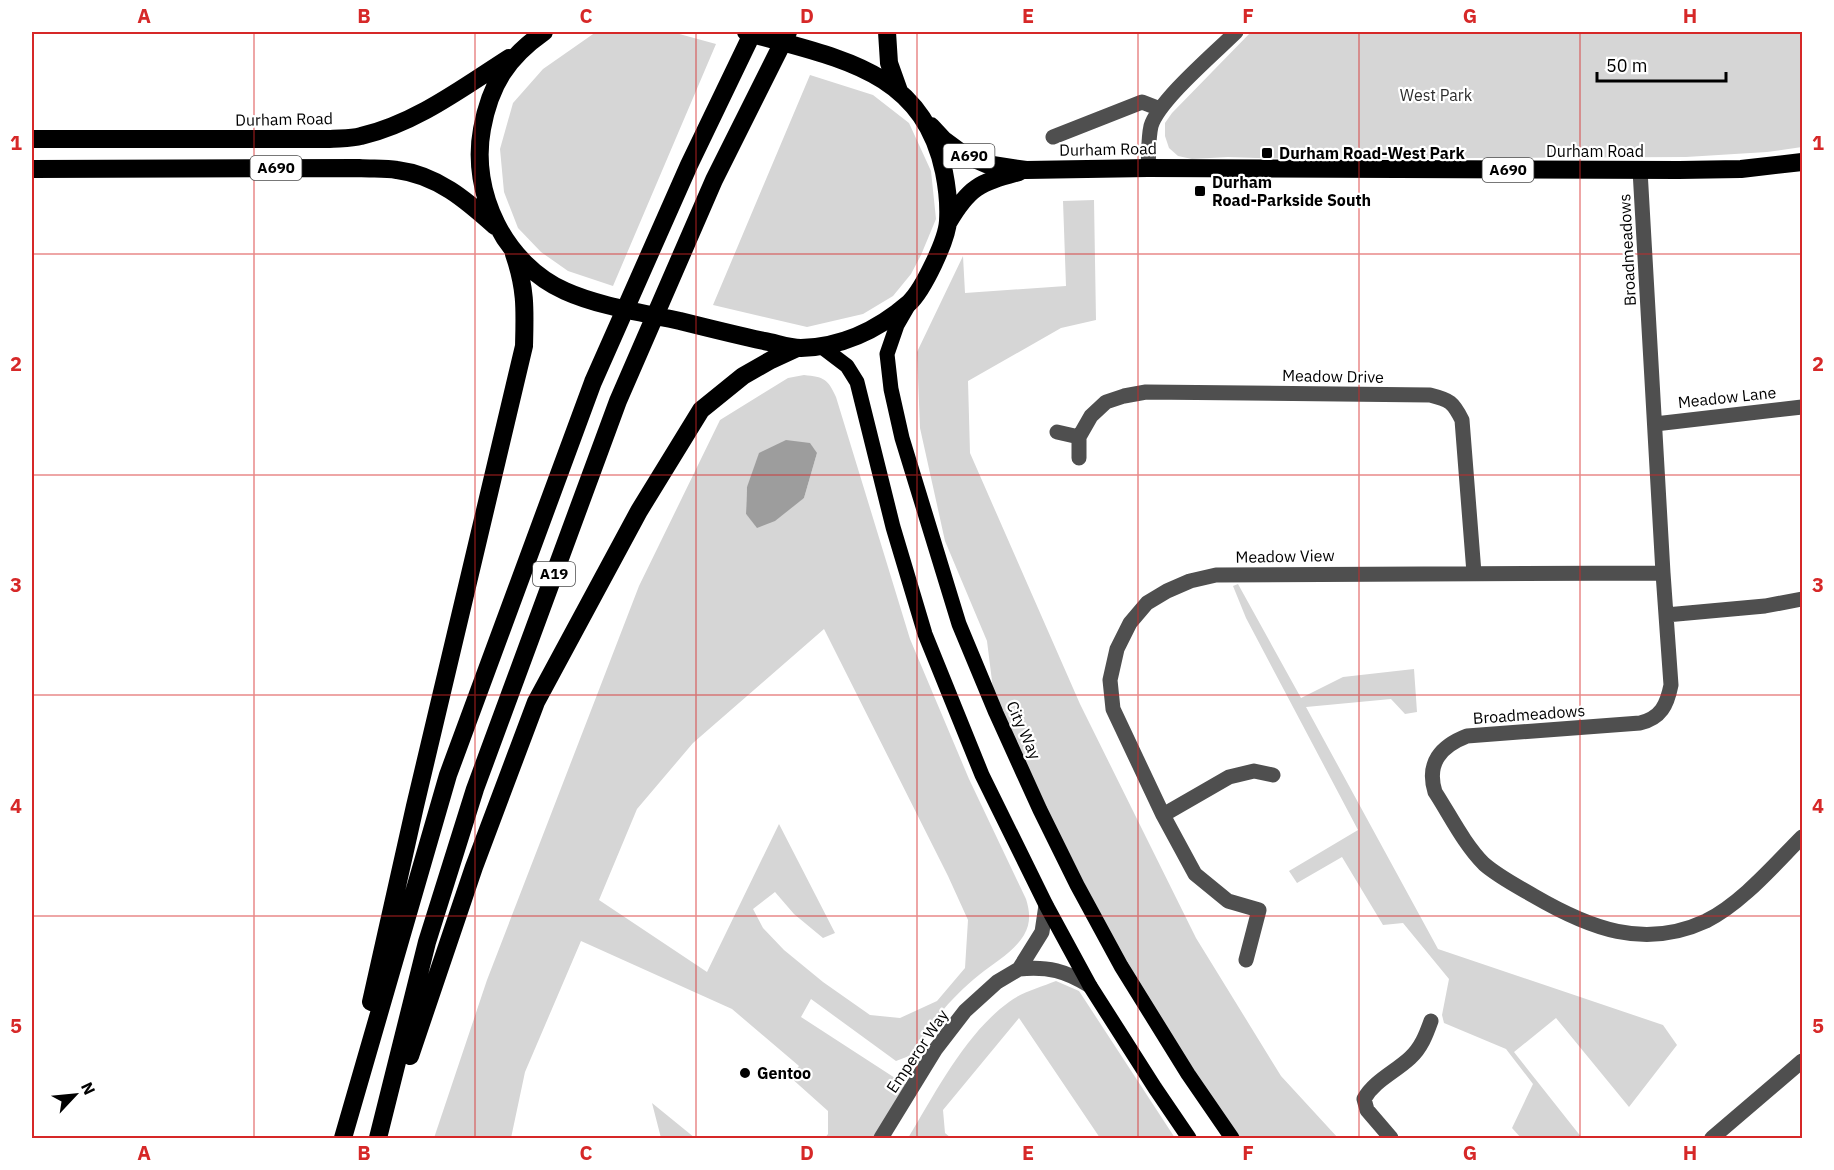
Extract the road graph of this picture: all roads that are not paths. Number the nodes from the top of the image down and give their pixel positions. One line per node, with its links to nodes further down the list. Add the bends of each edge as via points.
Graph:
1 (543, 32): 7 (highway, A690)
2 (746, 32): 8 (highway, A690, via 845,62 876,74)
3 (753, 32): 42 (highway, A19, via 588,393 448,775)
4 (788, 32): 43 (highway, A19, via 714,180 618,401 475,789 427,942)
5 (887, 32): 8 (highway, via 889,63)
6 (1236, 32): 9 (street)
7 (515, 54): 12 (highway, Durham Road / A690, via 417,115 359,137); 19 (highway, A690, via 491,95 480,140 483,187)
8 (900, 91): 10 (highway, A690)
9 (1160, 109): 11 (street, via 1142,102); 14 (street, via 1151,128)
10 (923, 119): 16 (highway, A690, via 963,154 986,164); 18 (highway, via 943,165)
11 (1053, 137)
12 (32, 139)
13 (1803, 162): 17 (highway, Durham Road / A690, via 1741,169)
14 (1148, 168): 16 (highway, Durham Road / A690); 17 (highway, Durham Road / A690)
15 (32, 169): 19 (highway, A690, via 399,170 443,184)
16 (1026, 170): 18 (highway, A690, via 976,188 960,203)
17 (1640, 170): 25 (street, Broadmeadows)
18 (948, 223): 21 (highway, A690, via 935,260)
19 (501, 231): 20 (highway, A690)
20 (512, 249): 23 (highway, A690, via 536,274 564,291); 42 (highway, via 525,298 524,345)
21 (911, 301): 22 (highway, A690, via 878,326); 46 (main road, City Way, via 887,354 891,389 959,624 1077,885 1121,966)
22 (822, 346): 23 (highway, A690); 36 (main road, via 847,366 858,382 893,527 925,634 982,775)
23 (797, 348): 43 (highway, via 743,376 701,410 639,511 536,702)
24 (1803, 407): 25 (street, Meadow Lane)
25 (1655, 424): 30 (street, Broadmeadows)
26 (1057, 432): 27 (street)
27 (1079, 437): 28 (street); 29 (street, Meadow Drive, via 1091,416 1106,402 1146,392 1430,395 1447,399 1462,420)
28 (1078, 458)
29 (1474, 573): 30 (street, Meadow View); 34 (street, Meadow View, via 1216,575 1190,581 1147,603 1130,623 1110,680 1113,709)
30 (1663, 573): 32 (street, Broadmeadows)
31 (1803, 599): 32 (street)
32 (1666, 615): 35 (street, Broadmeadows, via 1671,685 1668,701 1650,721 1467,736 1435,759 1432,783 1436,792 1470,847 1498,876 1591,925 1625,934 1680,931 1707,920 1730,906)
33 (1273, 775): 34 (street, via 1254,771 1229,777)
34 (1163, 815): 37 (street, Meadow View, via 1196,874 1228,901 1259,910)
35 (1803, 837)
36 (1046, 905): 38 (street, Emperor Way, via 1042,932); 39 (main road)
37 (1246, 960)
38 (1019, 969): 39 (street, via 1056,969); 44 (street, Emperor Way, via 997,982 965,1011 935,1050)
39 (1090, 986): 45 (main road)
40 (1431, 1021): 47 (street, via 1412,1057 1368,1091 1364,1099 1367,1110)
41 (1801, 1065): 48 (street)
42 (341, 1138)
43 (380, 1138)
44 (881, 1138)
45 (1189, 1138)
46 (1232, 1138)
47 (1391, 1138)
48 (1712, 1138)

